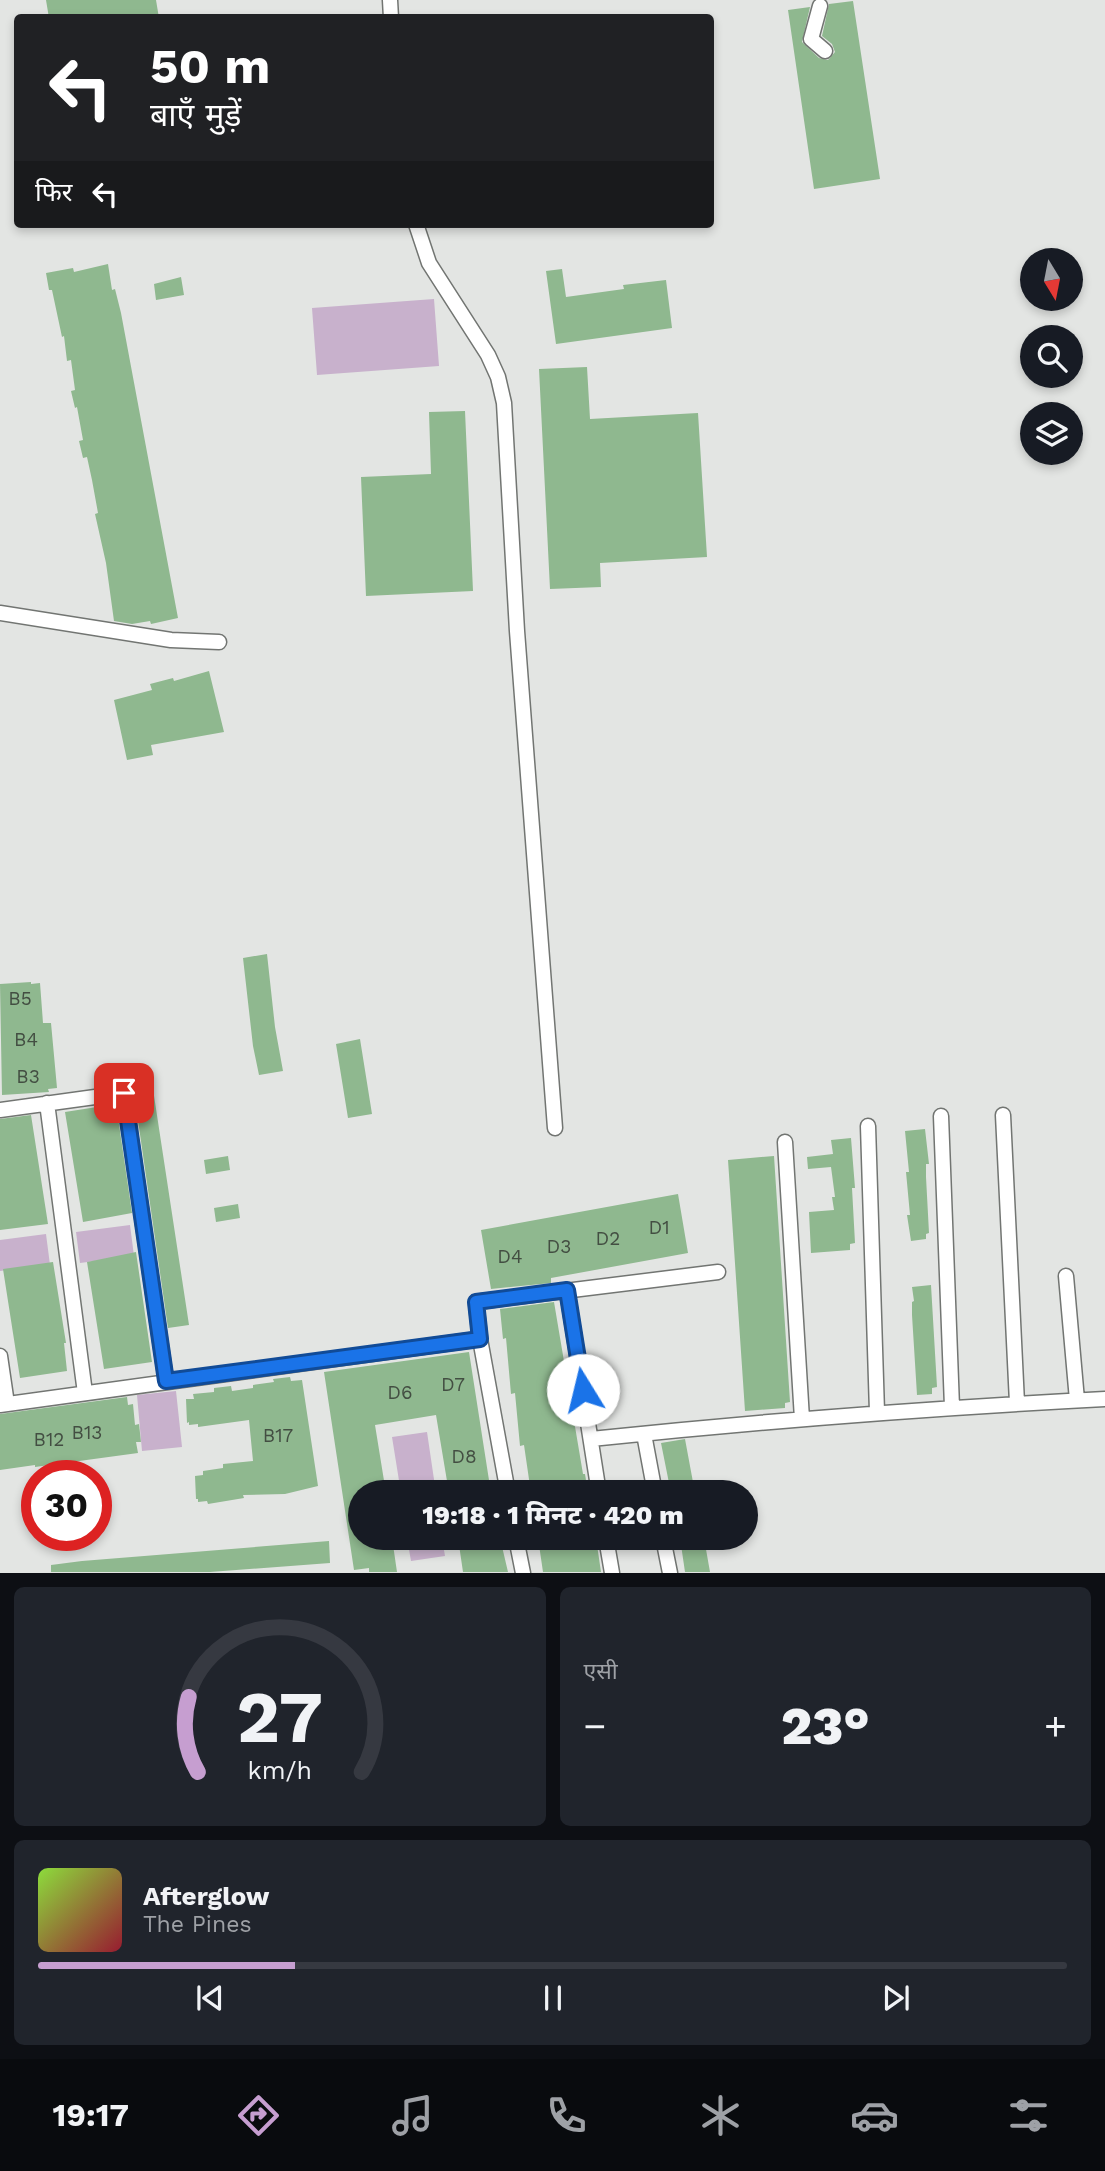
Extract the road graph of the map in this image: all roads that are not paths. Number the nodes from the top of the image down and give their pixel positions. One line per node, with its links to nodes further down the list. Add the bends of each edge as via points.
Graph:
1 (820, 6): 2 (street, via 808,42)
2 (825, 51)
3 (417, 228): 11 (street, via 429,263 488,355 504,403)
4 (0, 613): 5 (street)
5 (219, 642)
6 (47, 1103): 7 (street); 18 (street, via 124,1093); 19 (street)
7 (0, 1110)
8 (1003, 1115): 22 (street)
9 (941, 1116): 24 (street)
10 (868, 1126): 25 (street)
11 (555, 1128)
12 (785, 1142): 26 (street)
13 (718, 1272): 15 (street)
14 (1066, 1276): 21 (street)
15 (567, 1290): 16 (street, via 476,1302); 28 (street)
16 (480, 1339): 18 (street); 29 (street)
17 (0, 1356): 23 (street)
18 (166, 1381): 19 (street)
19 (85, 1393): 23 (street)
20 (1105, 1399): 21 (street)
21 (1077, 1401): 22 (street)
22 (1017, 1403): 24 (street)
23 (4, 1405)
24 (952, 1407): 25 (street)
25 (877, 1412): 26 (street)
26 (802, 1419): 27 (street)
27 (644, 1434): 28 (street); 31 (street)
28 (591, 1439): 30 (street)
29 (506, 1480)
30 (597, 1480)
31 (653, 1480)
32 (518, 1550): 35 (street)
33 (608, 1550): 36 (street)
34 (665, 1550): 37 (street)
35 (523, 1573)
36 (612, 1573)
37 (670, 1573)

